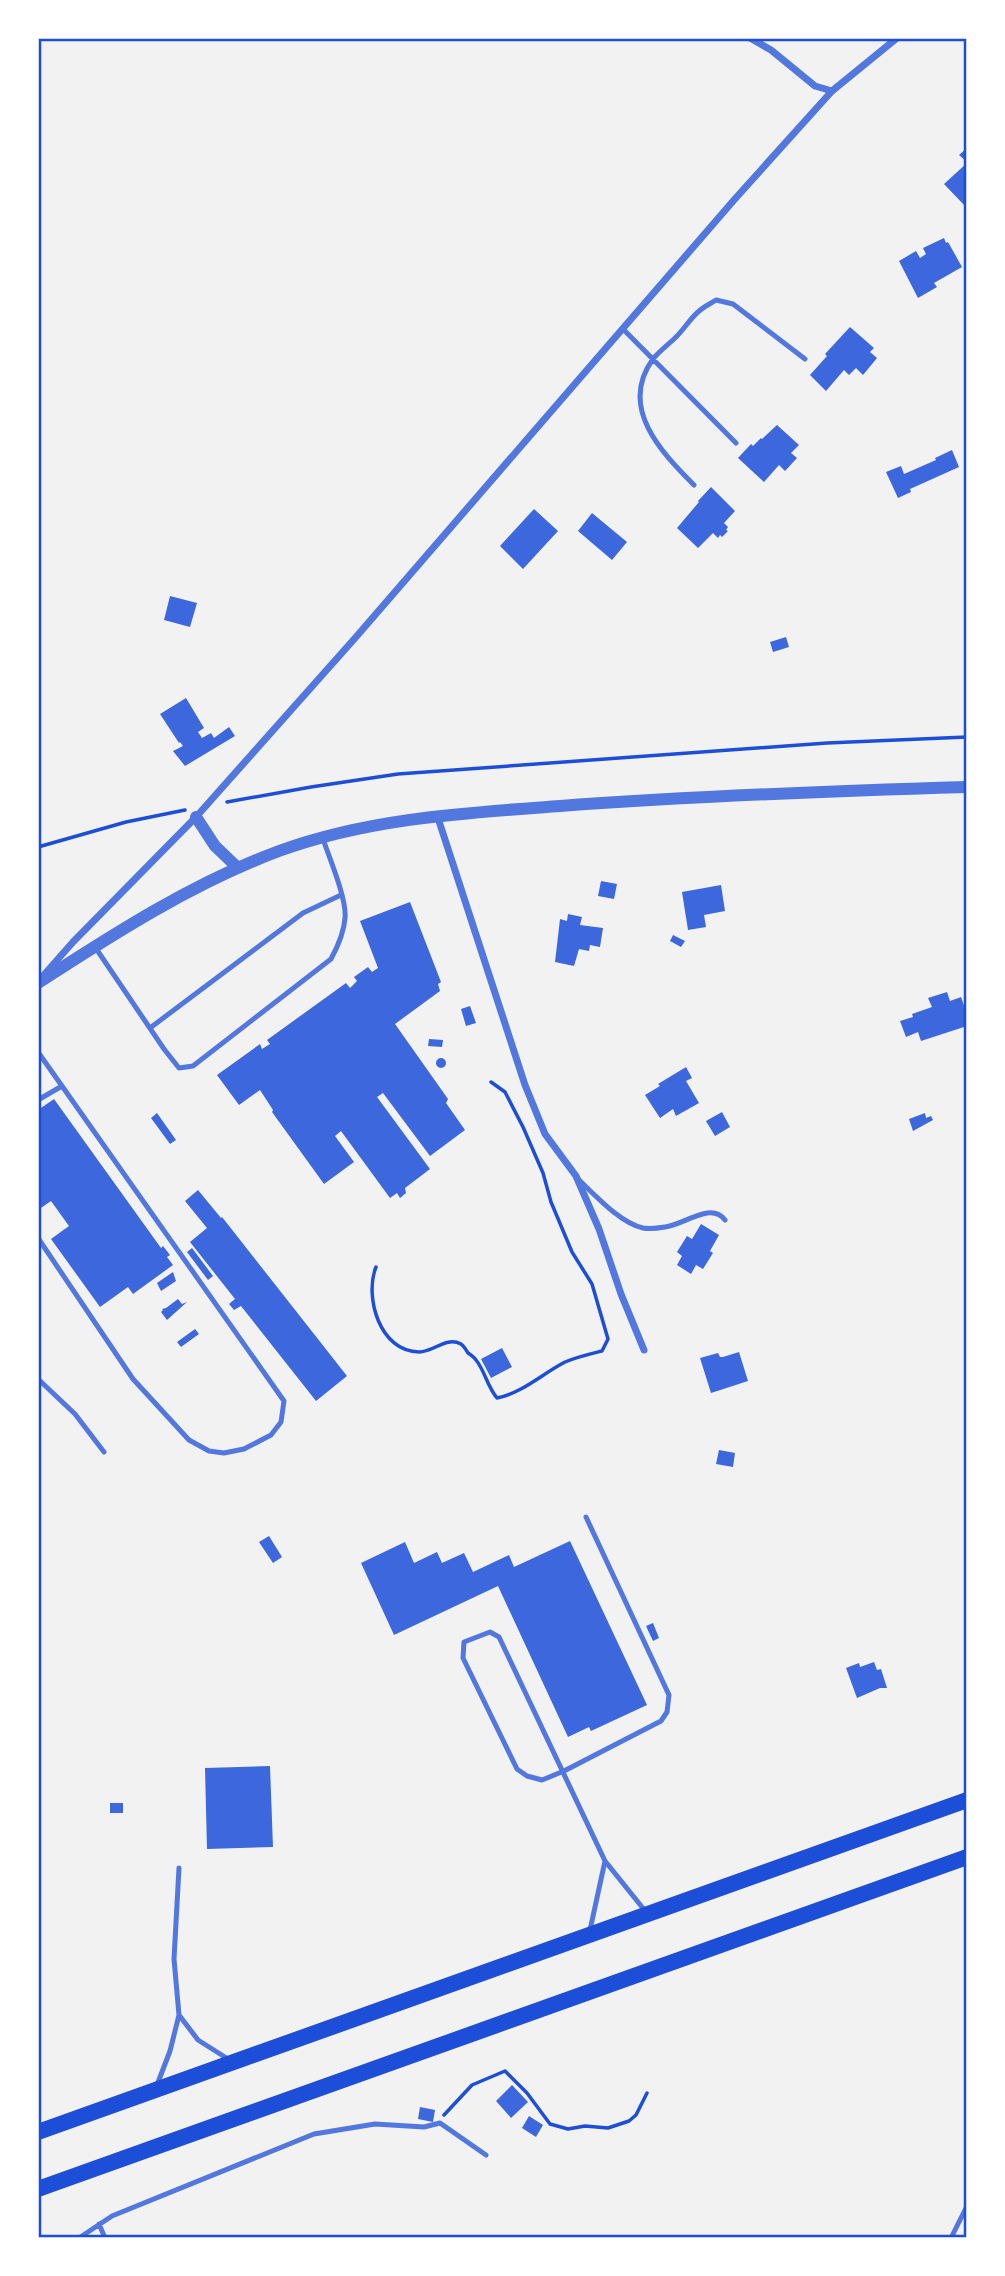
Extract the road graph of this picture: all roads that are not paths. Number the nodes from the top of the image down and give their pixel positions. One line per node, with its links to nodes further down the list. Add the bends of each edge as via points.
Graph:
1 (750, 38): 3 (street, via 815,86)
2 (897, 38): 3 (street)
3 (832, 91): 4 (street)
4 (623, 329): 5 (lane); 11 (street)
5 (653, 359): 6 (lane, via 697,312 716,300 733,303); 7 (lane); 8 (lane, via 641,382 640,405 650,434)
6 (805, 359)
7 (736, 443)
8 (694, 485)
9 (967, 787): 10 (street, via 645,800)
10 (437, 815): 12 (street); 21 (street, via 530,1097 545,1134)
11 (196, 817): 13 (street, via 215,846); 16 (street)
12 (323, 838): 13 (street); 14 (lane)
13 (238, 868): 15 (street, via 165,904)
14 (341, 895): 17 (lane, via 303,913); 17 (lane, via 346,915 331,959 193,1066 179,1068)
15 (95, 947): 16 (street); 17 (lane)
16 (38, 982)
17 (150, 1028)
18 (38, 1052): 19 (lane)
19 (62, 1086): 20 (lane); 23 (lane, via 284,1401 281,1422 271,1435 244,1450 224,1453 189,1440 133,1379)
20 (38, 1100)
21 (576, 1176): 22 (lane, via 611,1209 644,1228 668,1227 710,1211); 24 (street)
22 (725, 1220)
23 (38, 1238)
24 (643, 1350)
25 (38, 1379): 26 (lane, via 75,1414)
26 (104, 1452)
27 (586, 1517): 28 (lane, via 668,1695 667,1712 661,1721)
28 (564, 1772): 28 (lane, via 542,1780 517,1769 463,1658 464,1642 490,1632 499,1637); 31 (lane)
29 (967, 1800): 33 (highway)
30 (967, 1857): 40 (highway)
31 (605, 1861): 33 (lane); 34 (lane)
32 (178, 1868): 35 (lane, via 174,1959)
33 (648, 1914): 34 (highway)
34 (589, 1935): 36 (highway)
35 (179, 2015): 36 (lane, via 198,2040); 37 (lane)
36 (233, 2063): 37 (highway)
37 (154, 2091): 38 (highway)
38 (38, 2132)
39 (486, 2155): 42 (lane, via 440,2123 424,2127 375,2124 314,2134)
40 (38, 2189)
41 (967, 2206): 45 (lane)
42 (99, 2224): 43 (lane); 44 (lane)
43 (79, 2238)
44 (105, 2238)
45 (951, 2238)

